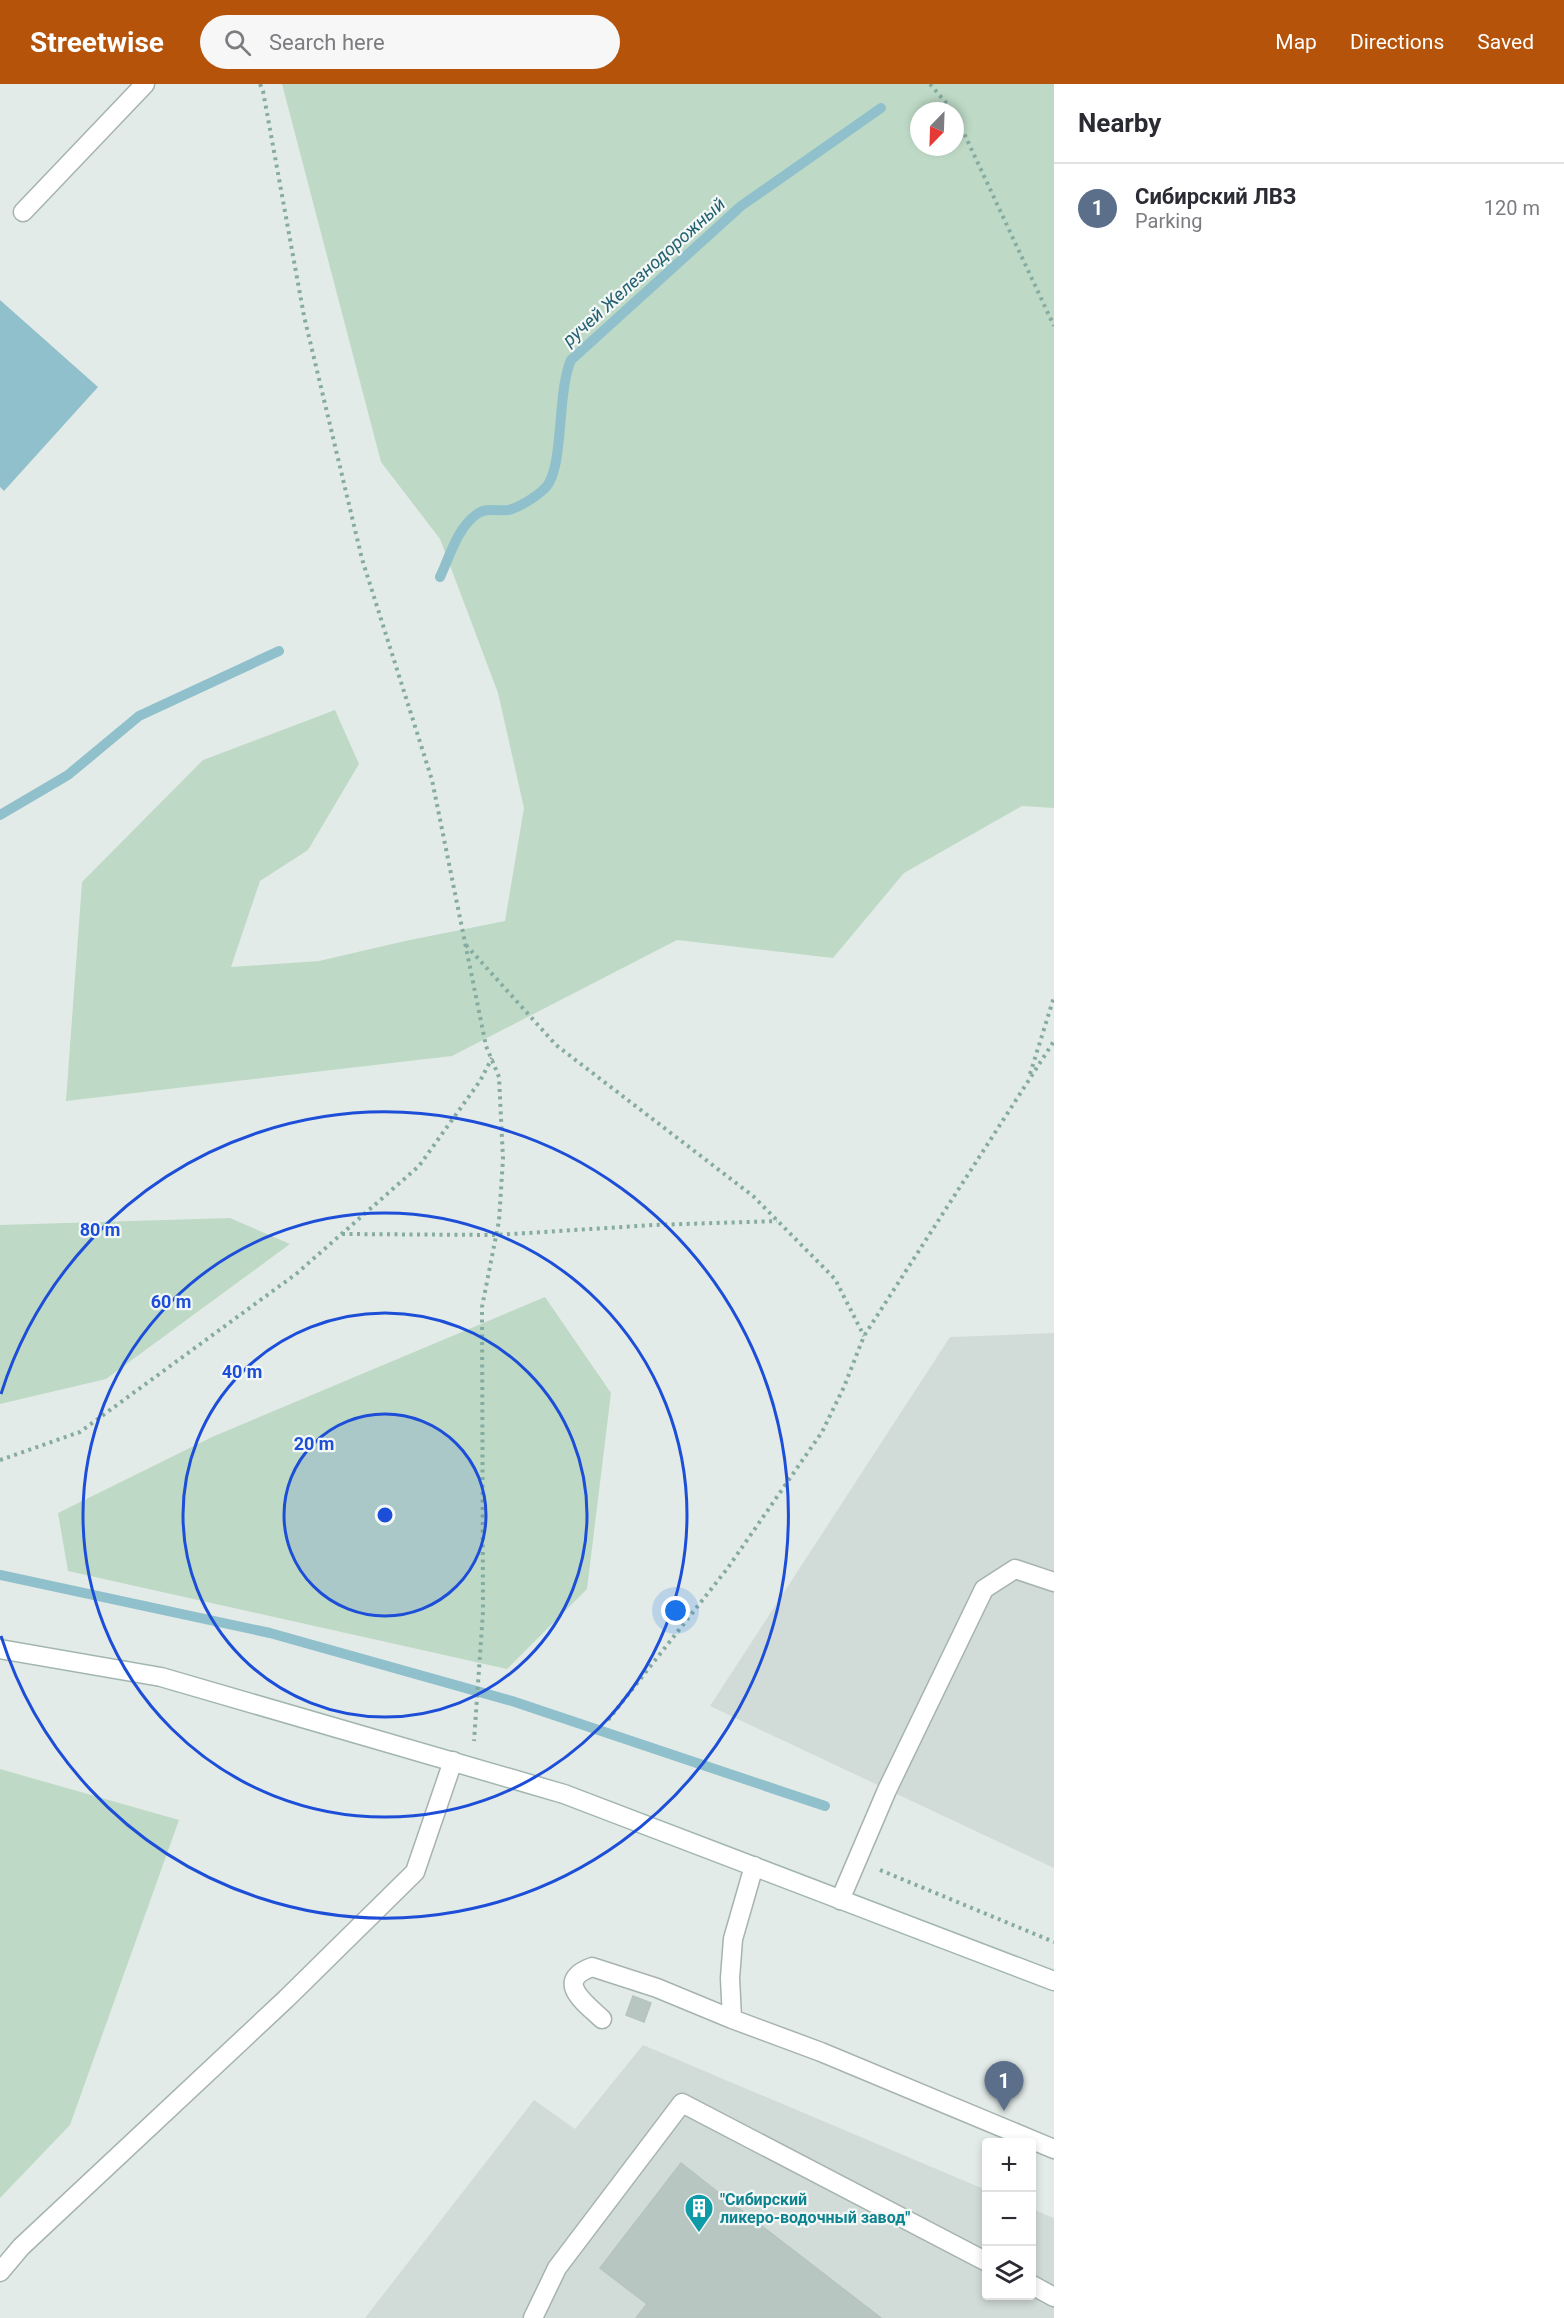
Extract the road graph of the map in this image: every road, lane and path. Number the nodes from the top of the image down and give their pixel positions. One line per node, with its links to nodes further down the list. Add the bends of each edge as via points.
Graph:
1 (145, 84): 6 (main road)
2 (260, 84): 8 (path, via 307,328 363,559 432,780)
3 (930, 84): 4 (path)
4 (945, 102)
5 (964, 134): 7 (path)
6 (23, 212)
7 (1054, 326)
8 (466, 945): 11 (path, via 486,1046); 13 (path, via 556,1045 753,1196)
9 (1054, 997): 12 (path)
10 (1054, 1041): 12 (path)
11 (492, 1058): 14 (path, via 419,1166); 15 (path, via 499,1077 503,1159)
12 (1028, 1080): 16 (path)
13 (777, 1221): 15 (path); 16 (path, via 835,1279)
14 (342, 1234): 15 (path); 17 (path, via 296,1274 80,1432)
15 (496, 1235): 22 (path, via 482,1307 483,1612)
16 (864, 1336): 20 (path, via 822,1432 727,1569)
17 (0, 1460)
18 (1054, 1582): 23 (main road, via 1015,1569 984,1589)
19 (0, 1649): 21 (main road, via 161,1677)
20 (608, 1720)
21 (453, 1761): 22 (main road); 32 (main road, via 415,1872 286,1999 21,2247)
22 (473, 1768): 24 (main road, via 564,1794)
23 (857, 1861): 25 (main road); 26 (path)
24 (754, 1866): 25 (main road); 29 (main road, via 733,1939)
25 (840, 1900): 27 (main road)
26 (1054, 1942)
27 (1054, 1981)
28 (602, 2019): 29 (main road, via 574,1988 574,1978 592,1967)
29 (732, 2019): 30 (main road)
30 (1054, 2149)
31 (982, 2259): 35 (main road, via 682,2103 557,2268)
32 (0, 2272)
33 (1036, 2287): 34 (main road)
34 (1054, 2297)
35 (533, 2318)

